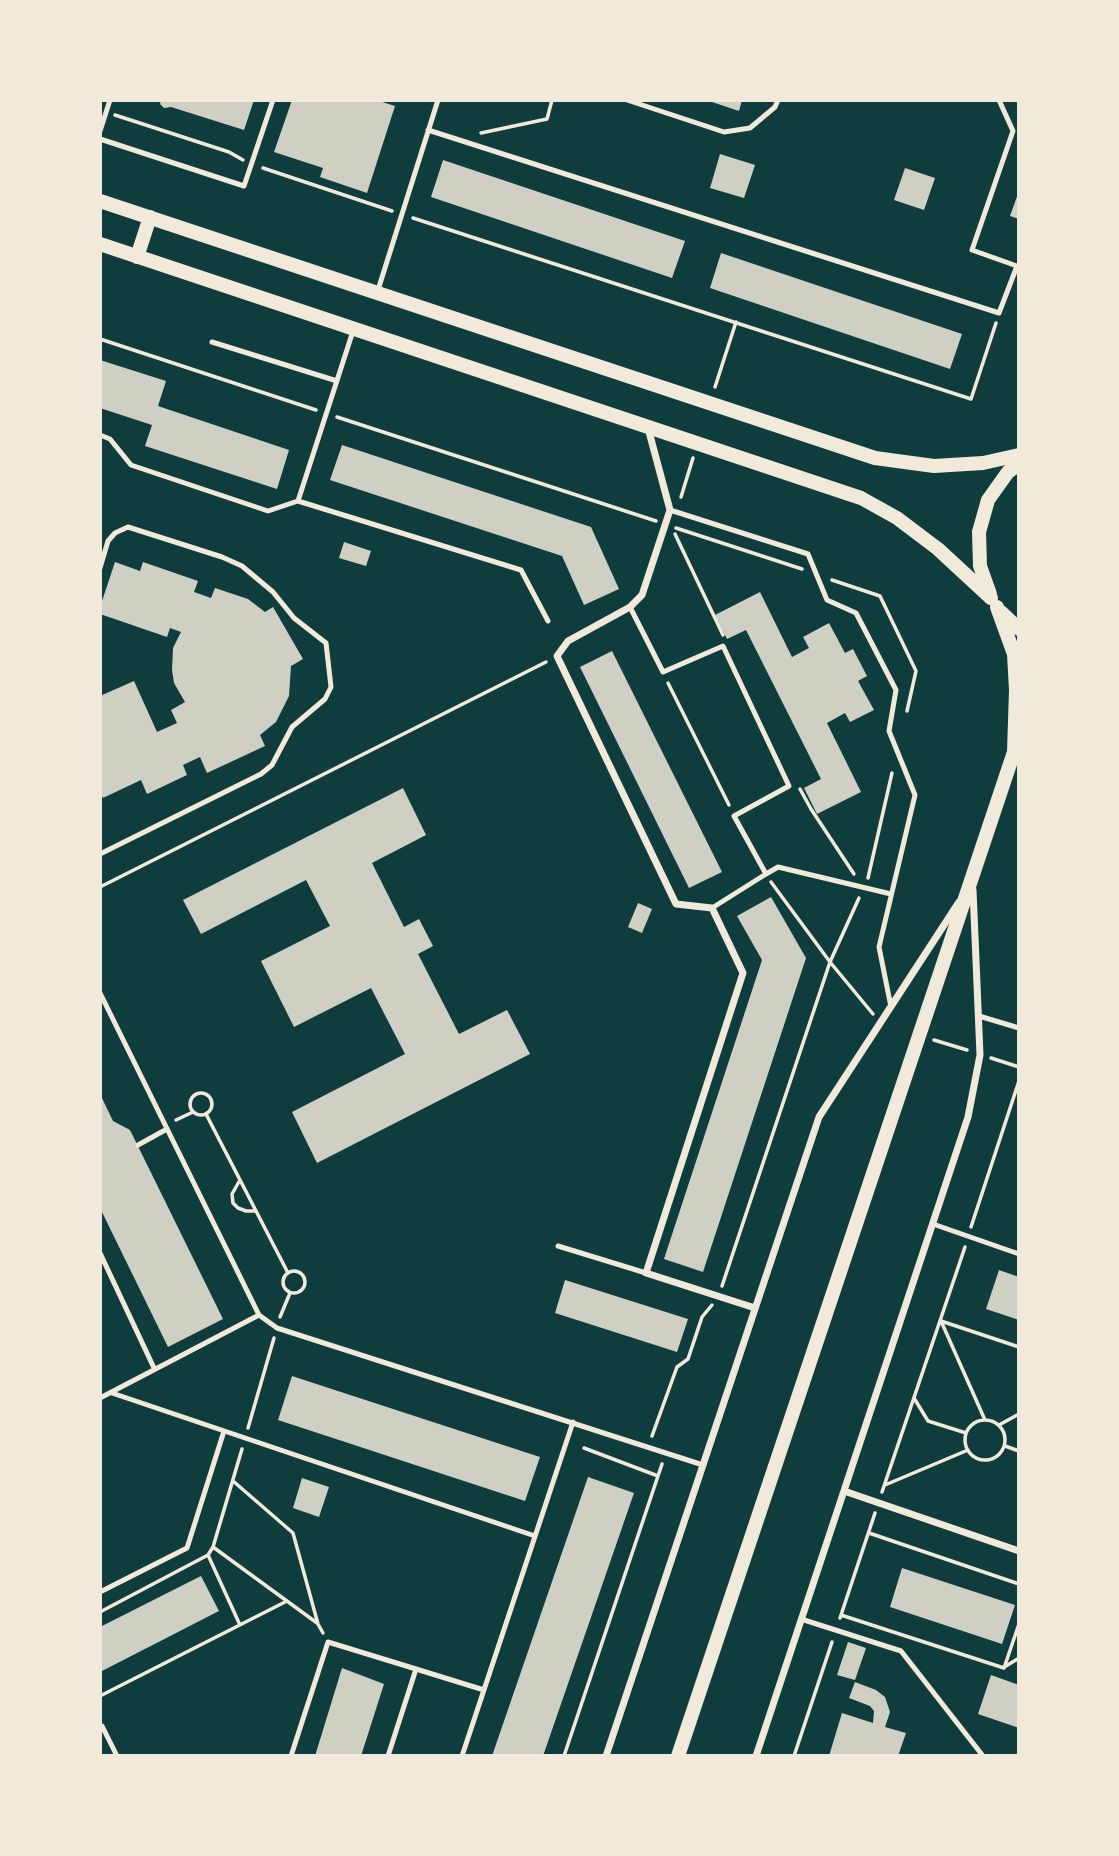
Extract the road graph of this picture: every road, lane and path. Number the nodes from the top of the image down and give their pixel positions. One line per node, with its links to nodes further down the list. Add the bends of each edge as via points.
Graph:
1 (110, 100): 8 (lane)
2 (272, 100): 13 (lane)
3 (438, 100): 10 (lane)
4 (552, 100): 9 (path)
5 (627, 100): 6 (lane, via 724,132 750,128)
6 (778, 100)
7 (999, 100): 20 (lane, via 1013,131 972,250 1017,266)
8 (106, 112): 11 (lane); 13 (path, via 229,152)
9 (547, 119)
10 (428, 130): 15 (lane); 20 (lane)
11 (100, 131)
12 (100, 139): 13 (lane, via 244,186)
13 (251, 164): 15 (path)
14 (100, 201): 16 (main road)
15 (402, 214): 19 (lane); 21 (path)
16 (150, 217): 18 (main road); 19 (main road)
17 (100, 244): 18 (main road)
18 (137, 257): 22 (main road)
19 (377, 293): 26 (main road)
20 (999, 313): 21 (path, via 971,399)
21 (736, 322): 26 (path)
22 (354, 329): 25 (lane); 28 (main road)
23 (100, 340): 27 (path)
24 (212, 342): 25 (lane)
25 (337, 381): 27 (lane)
26 (710, 403): 31 (main road, via 875,458 934,466)
27 (326, 413): 33 (lane); 35 (path)
28 (648, 427): 30 (main road); 34 (street)
29 (100, 436): 33 (lane, via 110,439 131,465 255,507 268,511)
30 (698, 443): 34 (path); 38 (main road, via 860,498 928,541)
31 (1019, 456)
32 (1019, 464): 38 (main road, via 988,500 979,532 980,566)
33 (298, 501): 40 (lane, via 521,570)
34 (673, 511): 35 (street); 37 (lane, via 808,554); 37 (path, via 671,527)
35 (665, 524): 39 (street, via 642,595)
36 (100, 568): 49 (lane, via 108,541 128,527 242,566 326,643 331,687 325,699 292,727 272,765 261,774)
37 (816, 574): 44 (path, via 880,596 916,671); 46 (lane, via 827,600 856,613 895,690 889,731)
38 (994, 603): 41 (main road); 45 (main road, via 1014,654)
39 (630, 607): 42 (street, via 568,641); 43 (lane)
40 (548, 621)
41 (1019, 629)
42 (557, 656): 52 (path); 55 (street, via 676,904)
43 (663, 672): 47 (path); 47 (lane, via 723,646 789,786)
44 (906, 711)
45 (1017, 748): 51 (main road)
46 (897, 752): 53 (path); 54 (lane, via 915,795)
47 (734, 816): 50 (lane)
48 (100, 845): 49 (lane)
49 (102, 853)
50 (766, 874): 53 (lane, via 778,867); 55 (lane); 56 (path)
51 (972, 880): 58 (street); 59 (street); 62 (main road)
52 (100, 887)
53 (864, 888): 54 (lane); 56 (path)
54 (891, 894): 58 (lane, via 879,947)
55 (712, 908): 76 (street, via 743,973)
56 (830, 962): 60 (path); 78 (path)
57 (100, 993): 67 (lane)
58 (891, 1007): 60 (street)
59 (979, 1016): 61 (lane); 63 (street)
60 (881, 1023): 79 (street, via 819,1117)
61 (1019, 1028)
62 (920, 1036): 63 (path); 132 (main road)
63 (980, 1055): 64 (path); 71 (street, via 968,1117)
64 (1019, 1067)
65 (193, 1112): 66 (path); 66 (path, via 190,1101 201,1093 212,1102); 67 (path)
66 (206, 1114): 69 (path)
67 (166, 1127): 68 (lane); 80 (lane)
68 (138, 1145)
69 (240, 1180): 70 (path); 70 (path, via 232,1194 233,1203 246,1211)
70 (256, 1210): 75 (path)
71 (933, 1224): 74 (lane); 103 (street)
72 (558, 1246): 76 (lane)
73 (100, 1252): 83 (lane)
74 (1019, 1254)
75 (288, 1273): 77 (path, via 283,1283); 77 (path, via 299,1272 305,1281 302,1291)
76 (646, 1273): 78 (street)
77 (290, 1293): 81 (path)
78 (718, 1297): 79 (street); 98 (path, via 702,1317 688,1359 677,1367 651,1439)
79 (755, 1308): 99 (street)
80 (259, 1315): 81 (lane); 83 (lane)
81 (277, 1328): 89 (lane); 93 (path)
82 (1019, 1347): 88 (path, via 941,1321)
83 (155, 1368): 84 (lane)
84 (112, 1393): 85 (lane); 91 (lane)
85 (100, 1398)
86 (914, 1398): 92 (path, via 928,1421)
87 (1019, 1414): 90 (path)
88 (985, 1420): 90 (path); 92 (path)
89 (573, 1422): 98 (lane); 105 (lane)
90 (999, 1425): 94 (path)
91 (224, 1431): 93 (lane); 110 (lane, via 187,1548)
92 (966, 1433): 96 (path)
93 (246, 1438): 101 (path); 105 (lane)
94 (1004, 1446): 96 (path, via 990,1459 978,1458); 97 (path)
95 (583, 1448): 100 (path)
96 (968, 1450): 102 (path)
97 (1019, 1451)
98 (666, 1452): 99 (lane); 100 (path)
99 (703, 1465): 131 (street)
100 (658, 1476): 130 (path)
101 (233, 1481): 106 (path); 115 (path, via 293,1533)
102 (885, 1485)
103 (844, 1492): 107 (street); 114 (street)
104 (869, 1533): 109 (path)
105 (535, 1536): 123 (lane)
106 (213, 1547): 108 (path); 111 (path)
107 (1019, 1550)
108 (208, 1555): 112 (path); 117 (path)
109 (1019, 1584)
110 (100, 1592)
111 (287, 1601): 115 (path); 117 (path)
112 (100, 1612)
113 (841, 1615): 121 (path)
114 (801, 1619): 118 (lane); 133 (street)
115 (318, 1624): 119 (path)
116 (1019, 1624): 121 (path)
117 (240, 1625): 124 (path)
118 (836, 1630): 134 (path); 135 (lane, via 901,1651)
119 (328, 1642): 122 (lane); 127 (lane)
120 (1019, 1658): 121 (path)
121 (1004, 1668)
122 (416, 1669): 123 (lane); 128 (lane)
123 (484, 1690): 129 (lane)
124 (100, 1696)
125 (100, 1727): 126 (lane)
126 (117, 1756)
127 (291, 1756)
128 (388, 1756)
129 (462, 1756)
130 (564, 1756)
131 (606, 1756)
132 (678, 1756)
133 (756, 1756)
134 (793, 1756)
135 (983, 1756)

